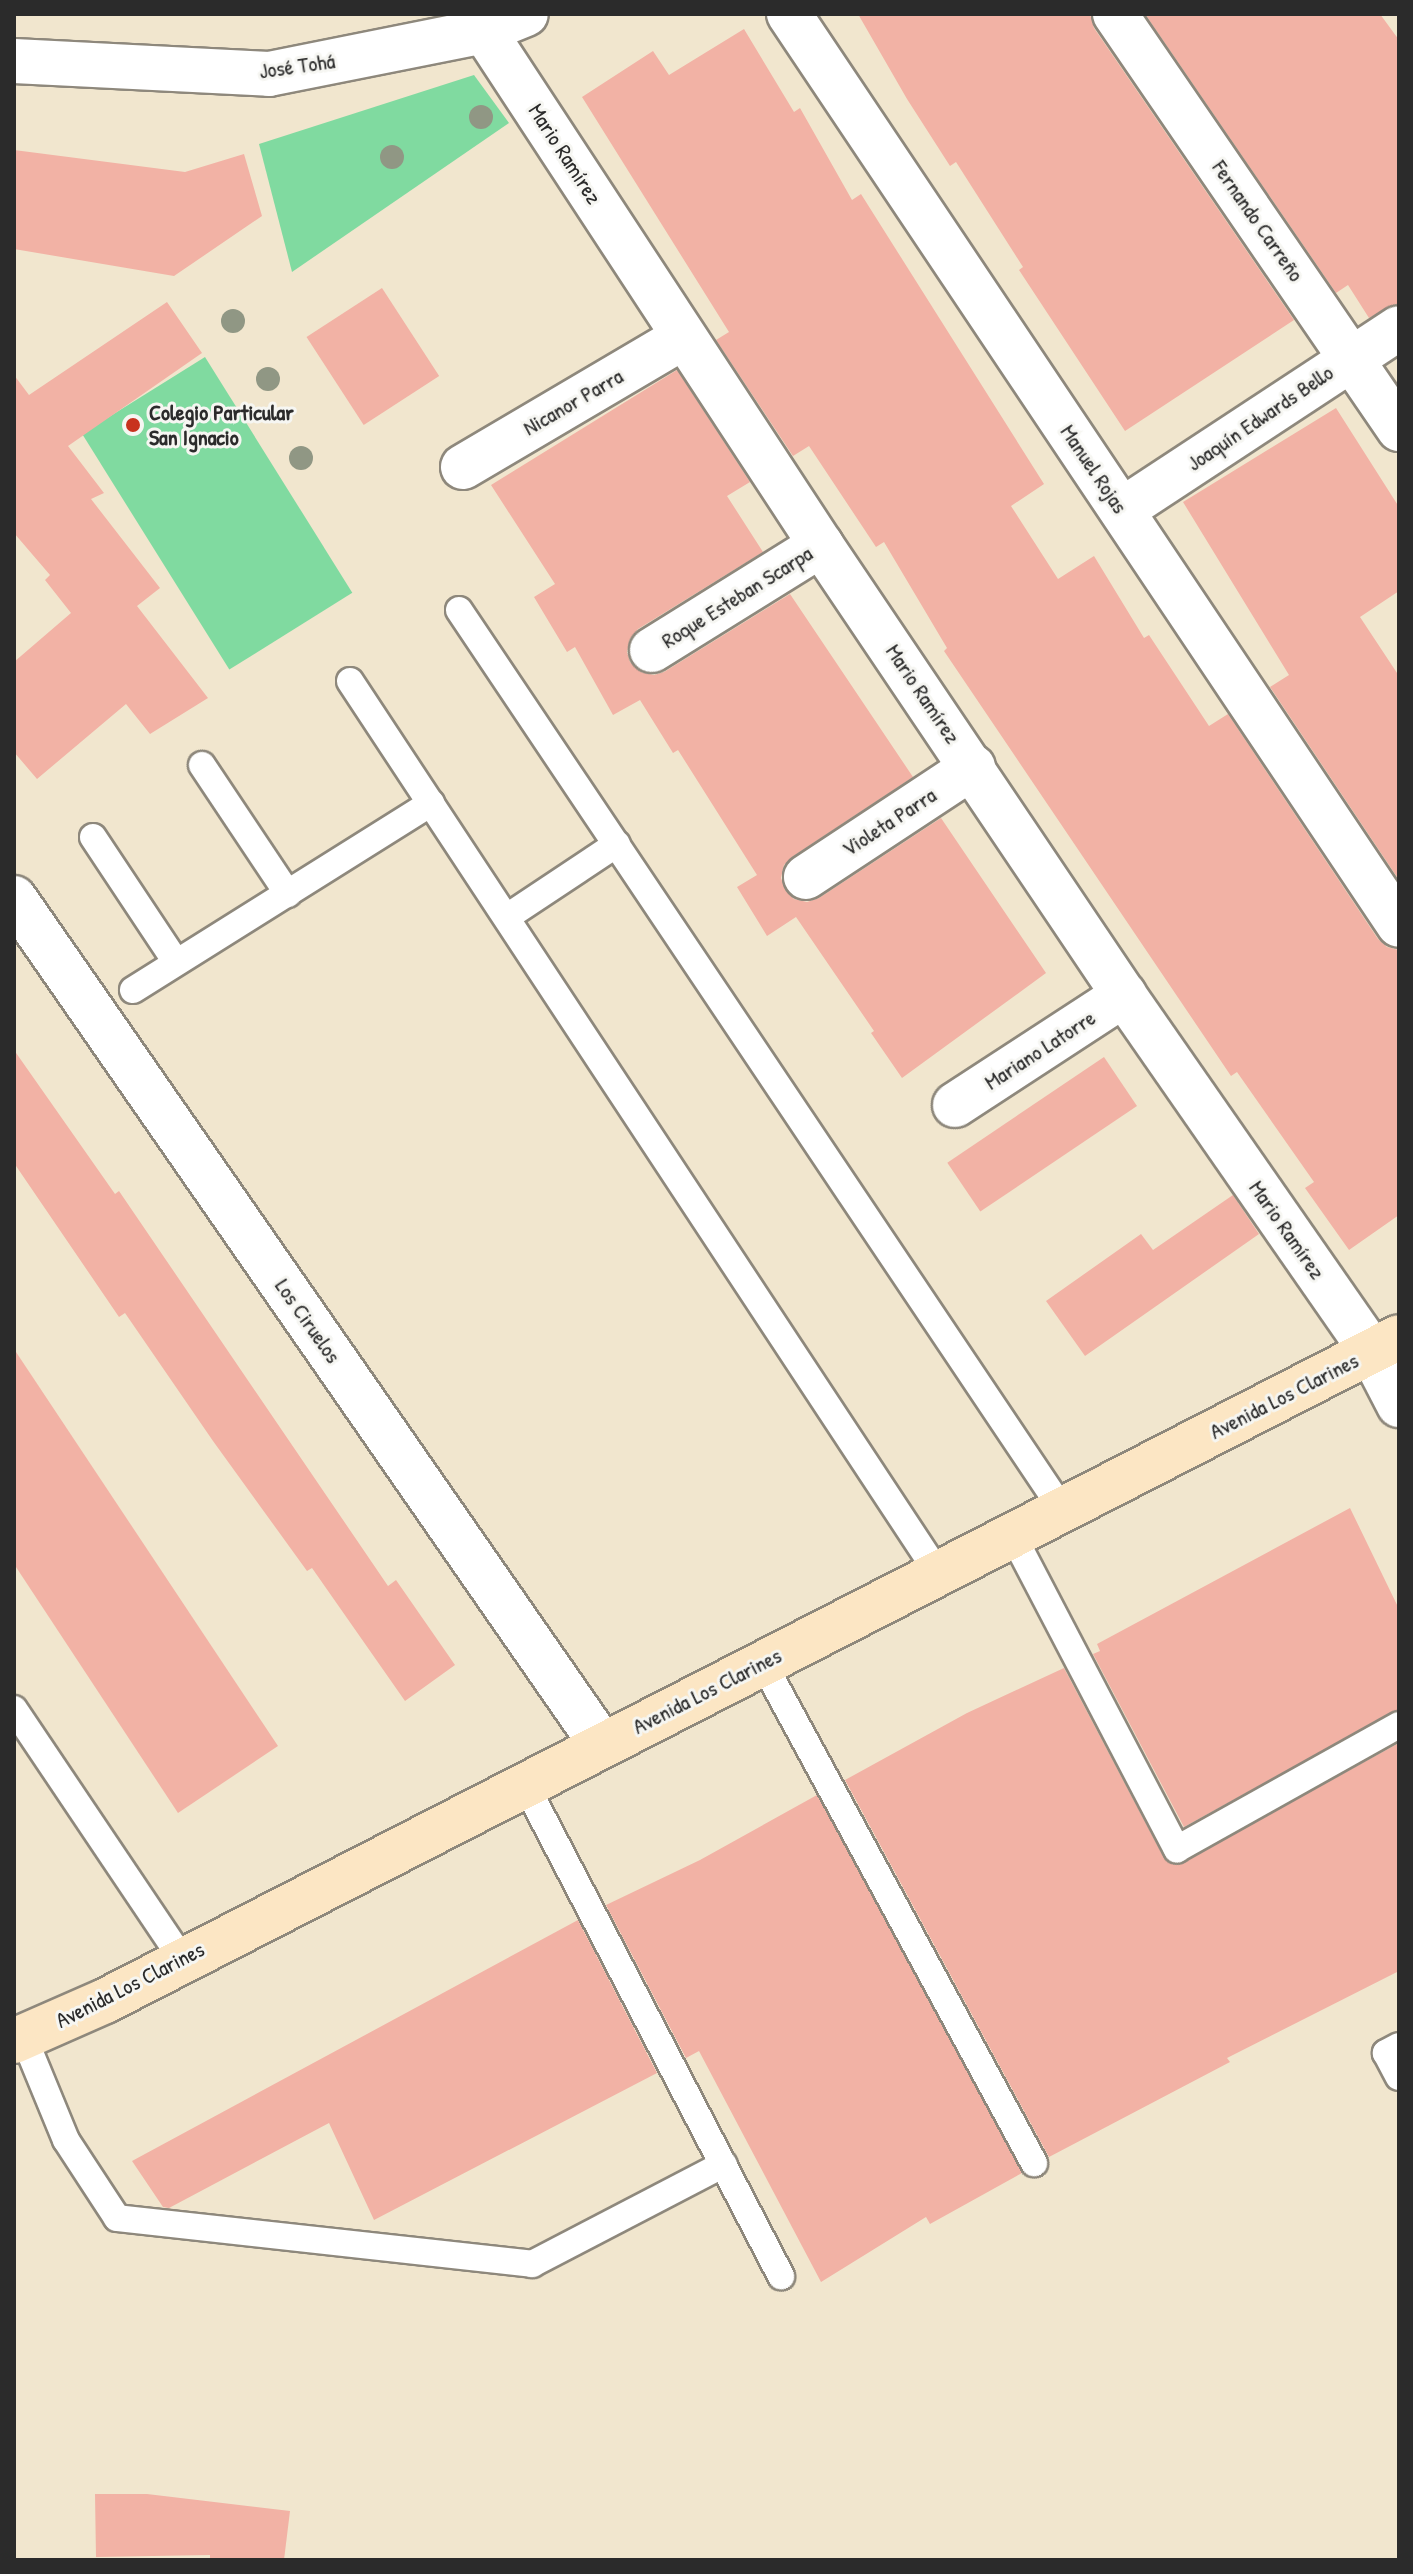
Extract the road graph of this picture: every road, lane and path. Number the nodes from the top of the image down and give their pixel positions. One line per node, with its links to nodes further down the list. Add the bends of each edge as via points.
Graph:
1 (526, 14): 4 (street, José Tohá)
2 (789, 14): 11 (street, Manuel Rojas)
3 (1115, 14): 8 (street, Fernando Carreño)
4 (484, 31): 5 (street, José Tohá, via 269,74); 7 (street, Mario Ramírez)
5 (14, 61)
6 (1399, 328): 8 (street, Joaquín Edwards Bello)
7 (684, 337): 10 (street, Nicanor Parra); 12 (street, Mario Ramírez)
8 (1351, 357): 9 (street, Fernando Carreño); 11 (street, Joaquín Edwards Bello)
9 (1399, 429)
10 (463, 467)
11 (1122, 510): 25 (street, Manuel Rojas)
12 (821, 545): 14 (street, Roque Esteban Scarpa); 17 (street, Mario Ramírez)
13 (459, 610): 20 (lane)
14 (652, 650)
15 (350, 681): 18 (lane)
16 (202, 765): 22 (lane)
17 (973, 767): 21 (street, Violeta Parra); 28 (street, Mario Ramírez)
18 (431, 803): 22 (lane); 24 (lane)
19 (93, 837): 26 (lane)
20 (617, 844): 24 (lane); 32 (lane)
21 (806, 877)
22 (288, 894): 26 (lane)
23 (14, 898): 38 (street, Los Ciruelos)
24 (507, 917): 34 (lane)
25 (1399, 925)
26 (176, 962): 27 (lane)
27 (133, 990)
28 (1124, 995): 29 (street, Mariano Latorre); 30 (street, Mario Ramírez)
29 (955, 1105)
30 (1385, 1344): 31 (street, Mario Ramírez); 32 (main road, Avenida Los Clarines)
31 (1399, 1405)
32 (1062, 1509): 33 (main road, Avenida Los Clarines)
33 (1012, 1534): 34 (main road, Avenida Los Clarines); 37 (lane, via 1177,1849)
34 (938, 1573): 35 (main road, Avenida Los Clarines)
35 (763, 1663): 38 (main road, Avenida Los Clarines); 44 (lane)
36 (14, 1709): 40 (lane)
37 (1399, 1725)
38 (602, 1745): 39 (main road, Avenida Los Clarines)
39 (525, 1784): 40 (main road, Avenida Los Clarines); 45 (lane)
40 (182, 1959): 41 (main road, Avenida Los Clarines)
41 (19, 2040): 45 (lane, via 66,2140 117,2218 532,2264)
42 (1399, 2046): 43 (lane, via 1386,2053)
43 (1399, 2077)
44 (1034, 2163)
45 (724, 2164): 46 (lane)
46 (781, 2276)

